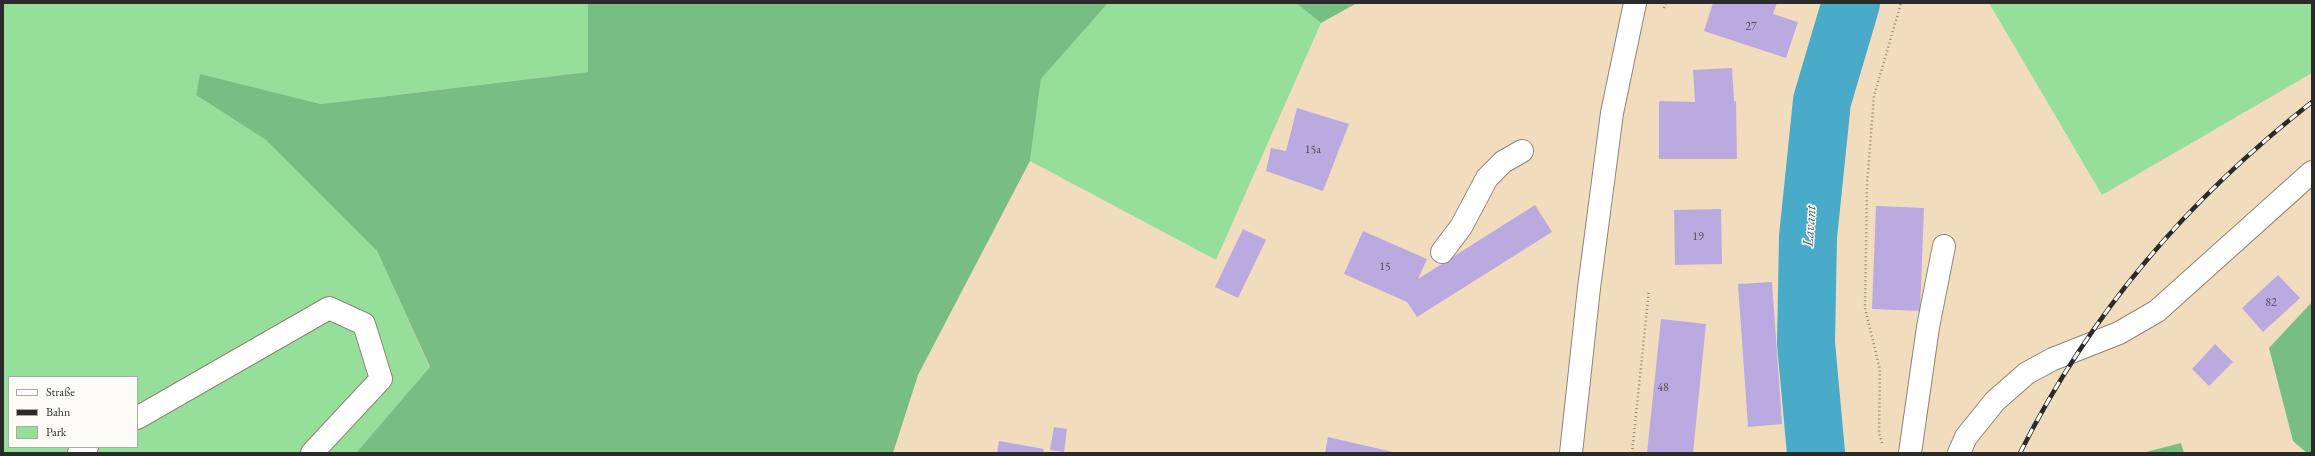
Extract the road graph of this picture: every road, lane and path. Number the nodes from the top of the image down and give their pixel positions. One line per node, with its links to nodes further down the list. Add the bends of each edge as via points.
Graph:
1 (1635, 3): 13 (street, via 1612,113)
2 (1666, 3): 4 (path)
3 (1900, 3): 11 (path, via 1874,96 1868,185 1865,308 1880,370 1879,433)
4 (1664, 10)
5 (1522, 151): 8 (street, via 1503,162 1487,178 1461,227)
6 (2312, 172): 16 (street, via 2157,311 2119,333 2053,359 2027,373 1995,402 1966,437)
7 (1944, 246): 15 (street, via 1928,327)
8 (1442, 252)
9 (1649, 290): 14 (path)
10 (138, 417): 12 (street, via 329,308 364,324 381,379)
11 (1882, 446)
12 (312, 453)
13 (1571, 453)
14 (1632, 453)
15 (1910, 453)
16 (1958, 453)

